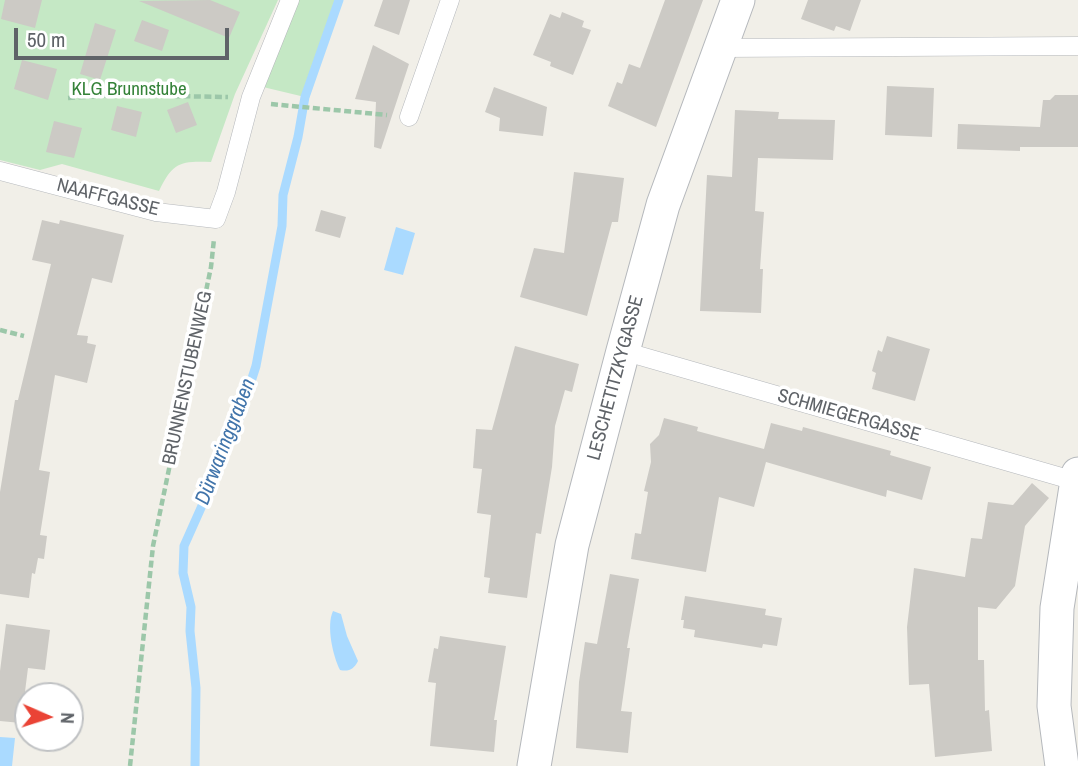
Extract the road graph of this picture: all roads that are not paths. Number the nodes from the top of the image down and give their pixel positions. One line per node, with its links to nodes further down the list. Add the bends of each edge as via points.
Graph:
1 (290, 0): 7 (lane, NAAFFGASSE, via 250,97 216,219 156,212)
2 (450, 0): 6 (lane)
3 (738, 0): 5 (street, LESCHETITZKYGASSE)
4 (1078, 46): 5 (lane)
5 (720, 48): 8 (street, LESCHETITZKYGASSE, via 663,205)
6 (409, 117)
7 (0, 171)
8 (623, 351): 9 (lane, SCHMIEGERGASSE); 10 (street, LESCHETITZKYGASSE, via 572,545)
9 (1077, 477): 11 (street, via 1057,608 1055,706)
10 (534, 766)
11 (1062, 766)

